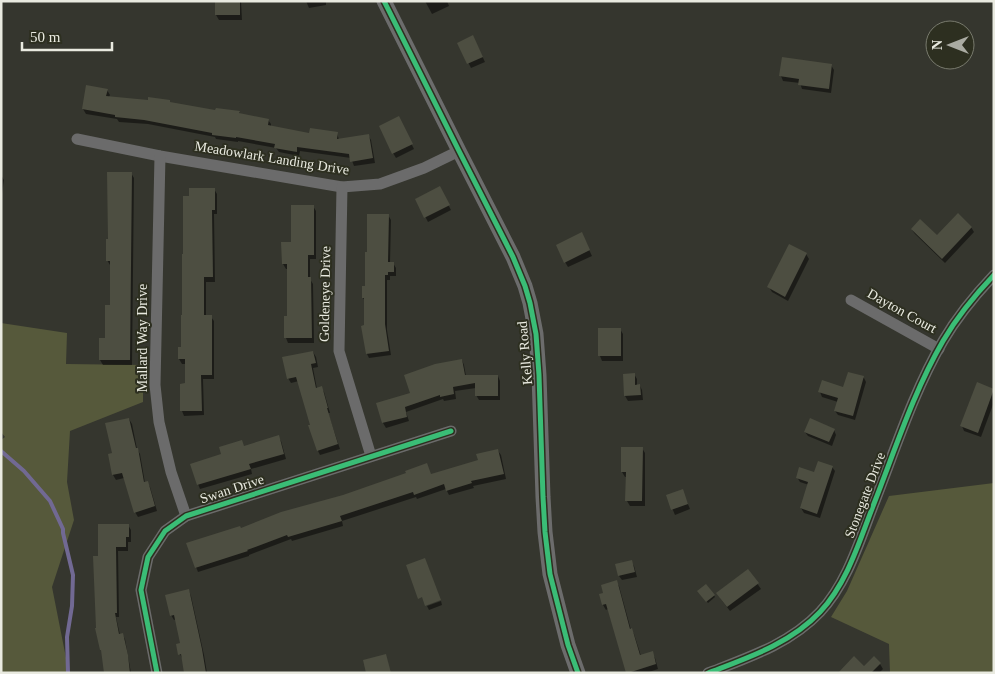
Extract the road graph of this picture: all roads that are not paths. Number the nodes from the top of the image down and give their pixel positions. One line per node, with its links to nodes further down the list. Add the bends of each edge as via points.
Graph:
1 (384, 1): 3 (street, Kelly Road)
2 (77, 139): 4 (street, Meadowlark Landing Drive)
3 (459, 151): 5 (street, Meadowlark Landing Drive, via 380,184); 13 (street, Kelly Road, via 513,257 530,304 536,334 545,532 550,574)
4 (160, 156): 5 (street, Meadowlark Landing Drive); 11 (street, Mallard Way Drive, via 156,386 159,422)
5 (342, 187): 10 (street, Goldeneye Drive, via 338,351)
6 (994, 275): 8 (street, Stonegate Drive, via 957,319)
7 (851, 300): 8 (street, Dayton Court)
8 (939, 349): 14 (street, Stonegate Drive, via 908,415 856,551 832,598 809,622 769,649)
9 (451, 431): 10 (street, Swan Drive)
10 (371, 456): 11 (street, Swan Drive)
11 (186, 516): 12 (street, Swan Drive, via 165,531 148,558 141,590)
12 (157, 673)
13 (578, 673)
14 (708, 673)

